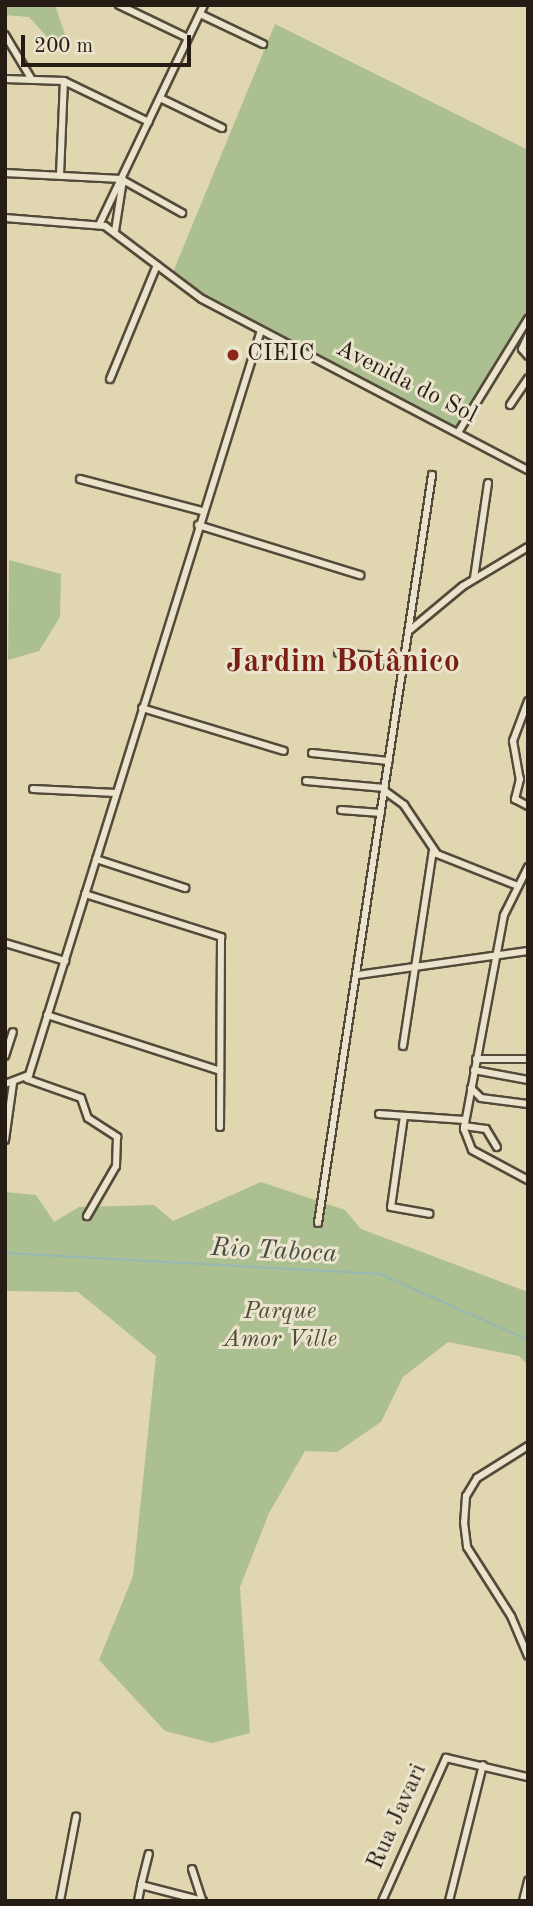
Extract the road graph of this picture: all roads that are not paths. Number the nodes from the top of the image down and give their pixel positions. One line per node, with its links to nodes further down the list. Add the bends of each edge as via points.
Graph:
1 (119, 5): 5 (street)
2 (204, 5): 3 (street)
3 (200, 14): 5 (street); 6 (street)
4 (5, 35): 8 (street)
5 (188, 38): 10 (street)
6 (264, 44)
7 (5, 79): 8 (street)
8 (32, 80): 9 (street)
9 (65, 81): 11 (street); 14 (street)
10 (160, 98): 11 (street); 12 (street)
11 (149, 121): 15 (street)
12 (222, 128)
13 (5, 173): 14 (street)
14 (60, 175): 15 (street)
15 (122, 178): 16 (street); 18 (street); 19 (street)
16 (182, 213)
17 (5, 218): 18 (street, Avenida do Sol)
18 (100, 223): 19 (street, Avenida do Sol)
19 (114, 231): 20 (street, Avenida do Sol)
20 (157, 265): 22 (street, Avenida do Sol, via 202,299); 25 (street)
21 (528, 319): 28 (street)
22 (261, 330): 28 (street, Avenida do Sol); 33 (street)
23 (528, 335): 24 (street, via 522,349)
24 (528, 356)
25 (110, 379)
26 (528, 379): 27 (street)
27 (510, 405)
28 (459, 431): 29 (street, Avenida do Sol)
29 (528, 470)
30 (432, 475): 38 (street)
31 (80, 479): 33 (street)
32 (488, 483): 37 (street)
33 (202, 510): 34 (street)
34 (198, 525): 36 (street); 42 (street)
35 (528, 547): 37 (street)
36 (360, 575)
37 (474, 579): 38 (street)
38 (410, 630): 40 (street)
39 (338, 653): 40 (street)
40 (405, 659): 45 (street)
41 (528, 701): 50 (street, via 513,741 520,779 515,799)
42 (142, 708): 43 (street); 49 (street)
43 (284, 751)
44 (312, 753): 45 (street)
45 (389, 761): 48 (street)
46 (306, 781): 48 (street)
47 (33, 789): 49 (street)
48 (385, 789): 52 (street); 53 (street, via 404,804)
49 (116, 793): 54 (street)
50 (528, 806)
51 (341, 810): 52 (street)
52 (381, 813): 64 (street)
53 (433, 851): 56 (street); 63 (street)
54 (96, 859): 57 (street); 58 (street)
55 (527, 869): 56 (street)
56 (518, 886): 61 (street)
57 (185, 888)
58 (85, 894): 62 (street); 71 (street, via 221,937)
59 (5, 943): 62 (street)
60 (528, 951): 61 (street)
61 (496, 955): 63 (street); 69 (street)
62 (65, 961): 65 (street)
63 (415, 967): 64 (street); 67 (street)
64 (357, 975): 87 (street)
65 (47, 1015): 71 (street); 73 (street)
66 (13, 1032): 68 (street)
67 (403, 1046)
68 (5, 1056)
69 (476, 1059): 70 (street); 72 (street)
70 (528, 1059)
71 (220, 1070): 81 (street)
72 (474, 1070): 74 (street); 76 (street)
73 (27, 1079): 75 (street); 86 (street, via 80,1098 88,1118 117,1137 116,1166)
74 (528, 1080)
75 (9, 1083): 82 (street)
76 (471, 1088): 77 (street, via 481,1098); 80 (street)
77 (528, 1104)
78 (379, 1114): 79 (street)
79 (404, 1116): 80 (street); 85 (street, via 391,1207)
80 (465, 1125): 83 (street, via 486,1129); 84 (street, via 472,1150)
81 (220, 1127)
82 (5, 1140)
83 (497, 1147)
84 (528, 1180)
85 (429, 1213)
86 (87, 1216)
87 (318, 1223)
88 (528, 1446): 89 (street, via 477,1478 466,1496 464,1522 467,1547)
89 (528, 1656)
90 (483, 1765): 91 (street); 100 (street, Rua Javari, via 456,1758 443,1761); 101 (street)
91 (527, 1777)
92 (76, 1817): 97 (street)
93 (149, 1854): 96 (street)
94 (192, 1869): 99 (street)
95 (528, 1881): 102 (street)
96 (141, 1885): 98 (street); 99 (street)
97 (60, 1901)
98 (138, 1901)
99 (202, 1901)
100 (382, 1901)
101 (449, 1901)
102 (523, 1901)

